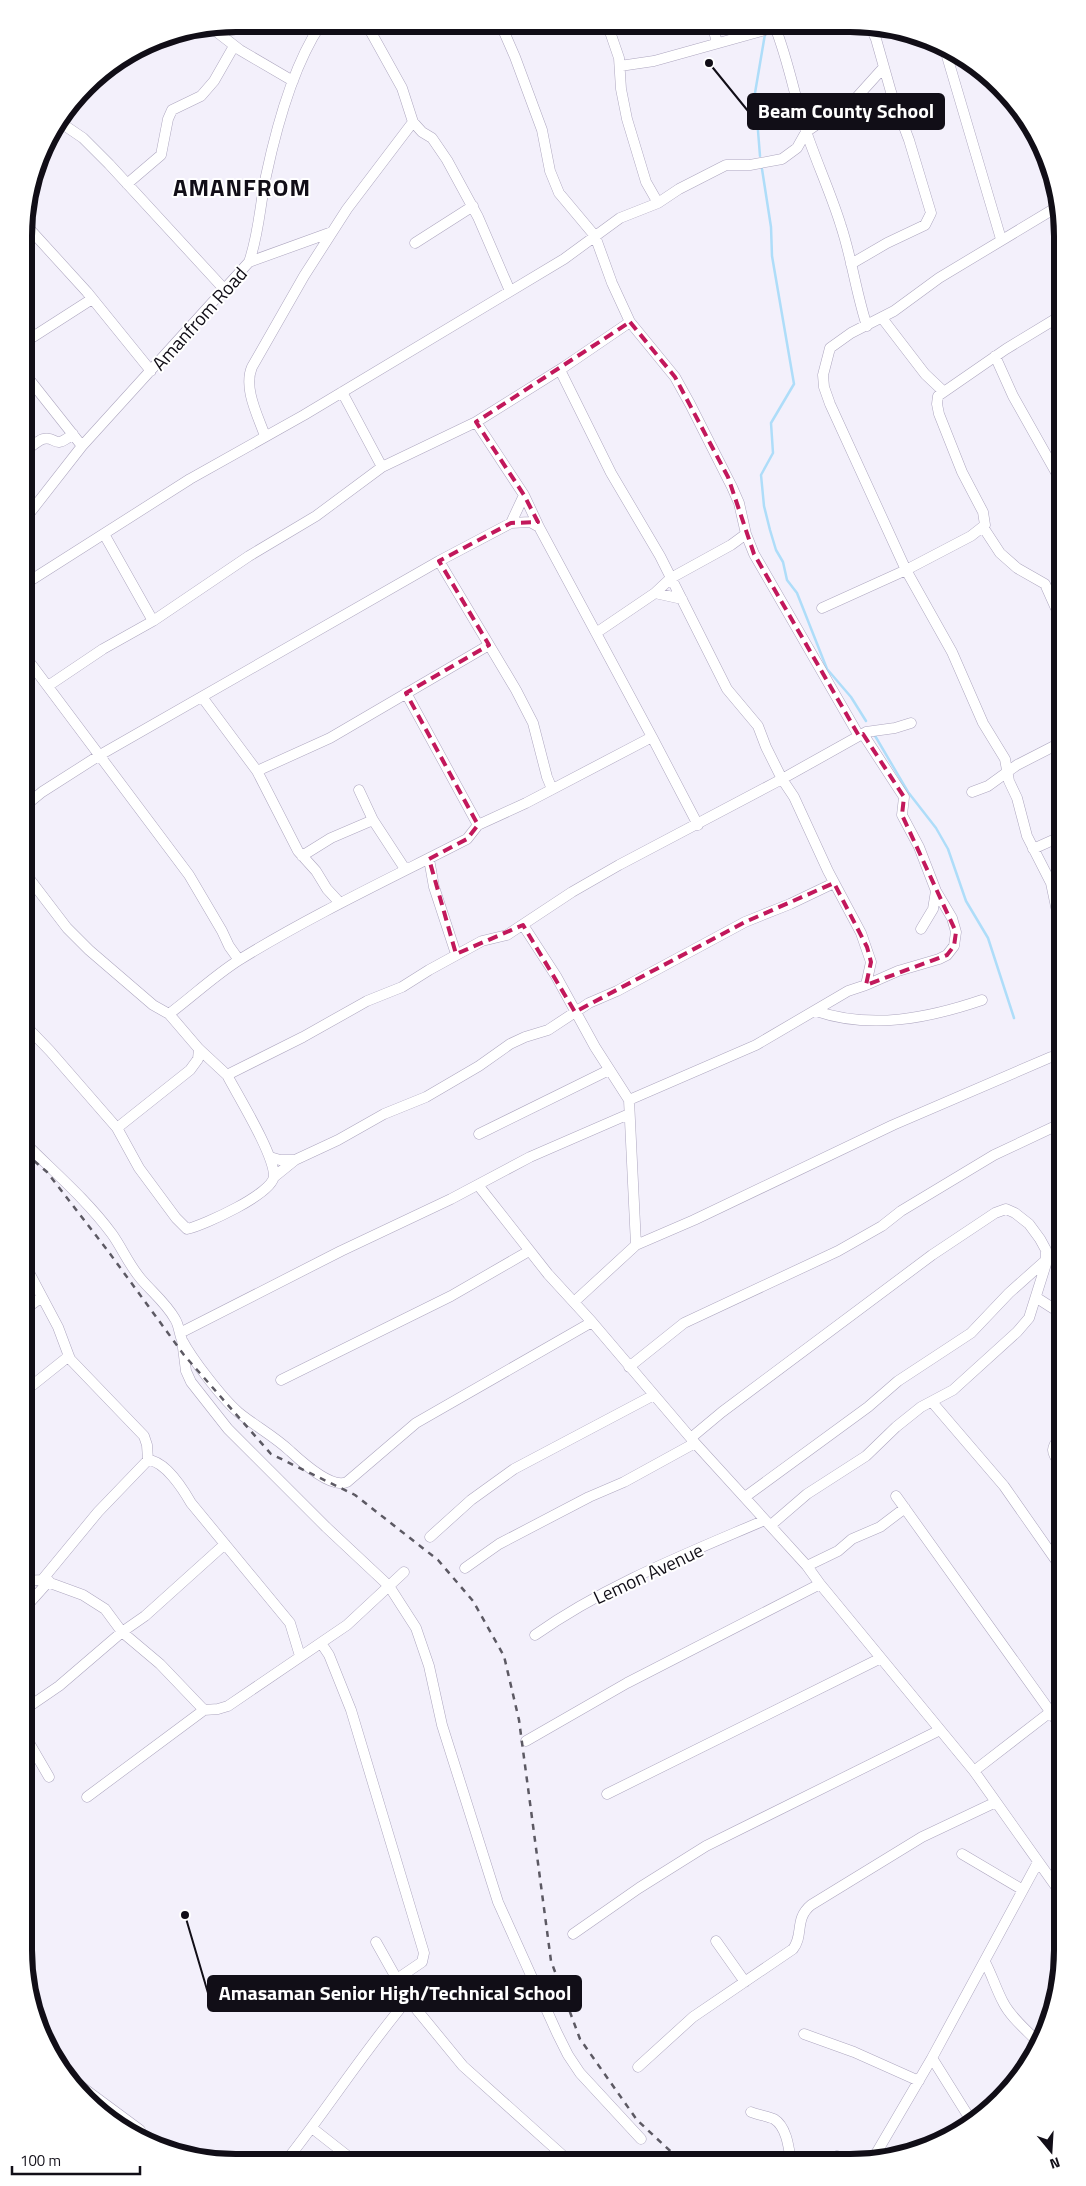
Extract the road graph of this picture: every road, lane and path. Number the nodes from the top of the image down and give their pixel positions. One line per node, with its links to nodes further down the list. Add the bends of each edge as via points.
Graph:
1 (219, 33): 11 (street)
2 (315, 33): 15 (street, Amanfrom Road)
3 (373, 33): 16 (street, via 402,88)
4 (504, 33): 25 (street, via 542,130 550,170 559,193)
5 (610, 33): 13 (street)
6 (715, 33): 10 (street)
7 (755, 33): 10 (street)
8 (773, 33): 18 (street, via 786,54)
9 (874, 34): 14 (street)
10 (716, 43): 13 (street)
11 (234, 46): 15 (street); 19 (street, via 214,81 201,96 172,110 161,155)
12 (948, 58): 26 (street)
13 (620, 66): 20 (street, via 627,119 646,182)
14 (884, 67): 18 (street, via 857,97); 29 (street, via 931,213 925,225)
15 (293, 81): 28 (street, Amanfrom Road, via 266,175)
16 (413, 122): 21 (street, via 438,145); 24 (street)
17 (65, 126): 19 (street, via 83,138)
18 (806, 132): 20 (street, via 797,148 782,159 726,166); 29 (street, via 842,227)
19 (127, 184): 30 (street)
20 (658, 203): 25 (street, via 628,213)
21 (473, 206): 27 (street); 31 (street)
22 (1052, 209): 26 (street)
23 (32, 232): 32 (street)
24 (332, 232): 28 (street); 46 (street, via 250,372 250,389)
25 (595, 236): 31 (street); 35 (street)
26 (1001, 239): 33 (street)
27 (415, 243)
28 (249, 262): 30 (street, Amanfrom Road)
29 (851, 264): 36 (street)
30 (225, 290): 40 (street, Amanfrom Road)
31 (510, 291): 43 (street)
32 (92, 299): 37 (street); 40 (street)
33 (882, 318): 36 (street); 42 (street, via 925,374)
34 (1054, 320): 38 (street)
35 (630, 322): 39 (street); 57 (street, via 675,377 690,404 730,482)
36 (867, 326): 59 (street, via 830,348 824,362 824,387)
37 (32, 338)
38 (995, 356): 42 (street); 50 (street, via 1013,396)
39 (560, 370): 44 (street); 60 (street, via 611,472)
40 (151, 371): 48 (street, Amanfrom Road)
41 (32, 383): 45 (street)
42 (943, 391): 55 (street, via 938,396 939,414 962,472 983,512)
43 (342, 392): 46 (street); 49 (street)
44 (476, 422): 49 (street); 51 (street)
45 (73, 434): 47 (street, via 63,442 49,438); 48 (street)
46 (266, 436): 56 (street, via 190,479)
47 (32, 446)
48 (82, 446): 52 (street, Amanfrom Road)
49 (382, 466): 66 (street, via 316,516 249,556)
50 (1054, 469)
51 (524, 495): 53 (street); 54 (street)
52 (32, 510)
53 (511, 523): 54 (street, via 530,522); 58 (street)
54 (540, 527): 67 (street)
55 (983, 527): 59 (street); 64 (street, via 1000,553 1017,568 1045,584)
56 (104, 534): 61 (street); 66 (street)
57 (746, 534): 60 (street, via 731,546); 74 (street, via 754,554)
58 (439, 561): 68 (street); 72 (street)
59 (906, 570): 65 (street); 78 (street, via 952,652 983,723 1005,759)
60 (671, 578): 62 (street); 63 (street)
61 (32, 580)
62 (655, 593): 63 (street); 67 (street)
63 (682, 599): 80 (street, via 727,689 758,726)
64 (1054, 604)
65 (822, 608)
66 (153, 621): 70 (street, via 103,648)
67 (596, 633): 75 (street)
68 (489, 645): 71 (street); 81 (street, via 533,724)
69 (32, 665): 70 (street)
70 (48, 686): 77 (street)
71 (406, 693): 79 (street, via 330,738); 86 (street)
72 (202, 697): 77 (street); 79 (street)
73 (911, 723): 74 (street)
74 (861, 735): 80 (street); 96 (street, via 904,797 902,815)
75 (652, 737): 81 (street); 87 (street)
76 (1054, 746): 78 (street)
77 (100, 755): 84 (street); 101 (street, via 188,875)
78 (1007, 771): 83 (street, via 988,786); 89 (street)
79 (257, 772): 90 (street)
80 (782, 779): 87 (street); 94 (street, via 803,814)
81 (552, 789): 86 (street)
82 (359, 790): 85 (street)
83 (972, 792)
84 (32, 800)
85 (373, 820): 90 (street, via 331,838); 92 (street)
86 (478, 825): 91 (street, via 467,838)
87 (698, 825): 98 (street, via 572,892)
88 (1054, 840): 89 (street)
89 (1033, 849): 95 (street)
90 (302, 856): 97 (street)
91 (429, 859): 92 (street); 100 (street, via 434,887)
92 (405, 869): 97 (street)
93 (32, 882): 106 (street, via 88,950 153,1005)
94 (834, 883): 102 (street, via 867,946 871,962); 105 (street, via 744,922)
95 (1054, 890)
96 (936, 891): 99 (street, via 933,909); 102 (street, via 952,918 956,932 954,946 939,959 898,970)
97 (340, 903): 101 (street)
98 (523, 925): 100 (street, via 507,935); 105 (street)
99 (921, 928)
100 (456, 954): 111 (street, via 402,988 367,1001)
101 (239, 960): 106 (street)
102 (866, 984): 104 (street)
103 (982, 1000): 104 (street, via 961,1008 890,1022 872,1022)
104 (816, 1011): 112 (street, via 730,1058)
105 (575, 1012): 110 (street); 119 (street, via 548,1030 510,1044 426,1097 384,1114)
106 (170, 1014): 108 (street)
107 (32, 1033): 115 (street)
108 (201, 1055): 111 (street); 115 (street, via 190,1070)
109 (1052, 1057): 122 (street, via 893,1126)
110 (609, 1070): 112 (street); 116 (street)
111 (227, 1075): 118 (street)
112 (629, 1100): 113 (street)
113 (629, 1114): 121 (street, via 561,1142); 122 (street)
114 (1054, 1127): 134 (street, via 994,1155 838,1251 684,1323)
115 (117, 1128): 120 (street, via 139,1168 187,1229 261,1193)
116 (479, 1134)
117 (32, 1151): 132 (street, via 112,1235 140,1278 171,1312)
118 (270, 1157): 119 (street); 120 (street)
119 (295, 1160): 120 (street)
120 (274, 1177)
121 (478, 1185): 123 (street); 132 (street, via 341,1251)
122 (636, 1245): 128 (street)
123 (529, 1251): 128 (street); 135 (street, via 451,1296)
124 (1046, 1260): 127 (street, Lemon Avenue); 139 (street, via 1046,1250 1028,1224 1006,1209 995,1212 932,1255 730,1406); 142 (street, via 971,1333 898,1381 868,1407)
125 (32, 1278): 126 (street)
126 (42, 1297): 129 (street); 133 (street)
127 (1037, 1298): 130 (street); 138 (street, Lemon Avenue, via 1029,1318 1017,1332 952,1390)
128 (574, 1302): 131 (street)
129 (32, 1304)
130 (1054, 1309)
131 (592, 1322): 132 (street, via 416,1423 341,1484 335,1484 305,1464 238,1412); 134 (street)
132 (181, 1336): 154 (street, via 186,1371 191,1382 228,1429)
133 (69, 1356): 136 (street); 140 (street, via 144,1436)
134 (628, 1367): 137 (street)
135 (281, 1380)
136 (32, 1386)
137 (654, 1395): 139 (street); 145 (street, via 514,1469 471,1500)
138 (932, 1402): 144 (street, Lemon Avenue, via 899,1424 866,1456); 147 (street, via 1004,1486)
139 (694, 1440): 142 (street); 149 (street, via 624,1482 499,1544)
140 (148, 1460): 146 (street, via 155,1460 163,1467); 152 (street, via 98,1512)
141 (896, 1496): 143 (street)
142 (745, 1497): 144 (street)
143 (905, 1508): 148 (street, via 880,1528 852,1539 838,1551); 164 (street)
144 (768, 1523): 148 (street); 157 (street, Lemon Avenue, via 634,1577 586,1601)
145 (430, 1536)
146 (225, 1544): 156 (street, via 145,1616); 159 (street, via 290,1623)
147 (1054, 1558)
148 (807, 1566): 153 (street)
149 (465, 1568)
150 (404, 1572): 154 (street)
151 (32, 1580): 152 (street)
152 (46, 1581): 155 (street); 156 (street, via 83,1595 105,1609)
153 (820, 1584): 160 (street); 167 (street, via 627,1683)
154 (389, 1586): 158 (street, via 347,1625); 195 (street, via 416,1628 429,1666 442,1725 498,1902 557,2033 580,2073)
155 (32, 1599)
156 (122, 1632): 161 (street, via 59,1686); 162 (street, via 160,1664)
157 (535, 1635)
158 (321, 1643): 159 (street); 182 (street, via 351,1710 424,1953 422,1962)
159 (300, 1656): 162 (street, via 228,1706)
160 (881, 1658): 166 (street); 171 (street)
161 (32, 1705)
162 (204, 1710): 172 (street)
163 (1054, 1710): 164 (street)
164 (1051, 1713): 165 (street); 169 (street)
165 (1054, 1717)
166 (940, 1730): 169 (street); 178 (street, via 706,1846)
167 (526, 1741)
168 (32, 1748): 170 (street)
169 (974, 1771): 173 (street)
170 (49, 1777)
171 (607, 1794)
172 (87, 1797)
173 (996, 1802): 175 (street); 183 (street, via 922,1837 811,1905 800,1919 795,1947)
174 (962, 1854): 177 (street)
175 (1038, 1862): 176 (street); 177 (street)
176 (1054, 1884)
177 (1023, 1890): 181 (street)
178 (573, 1934)
179 (716, 1941): 183 (street)
180 (376, 1942): 182 (street)
181 (985, 1962): 186 (street, via 1012,2016); 187 (street)
182 (397, 1979): 184 (street)
183 (745, 1982): 188 (street, via 693,2017)
184 (408, 1999): 194 (street, via 380,2032); 199 (street, via 463,2066)
185 (804, 2034): 189 (street)
186 (1033, 2037)
187 (932, 2058): 189 (street); 192 (street)
188 (638, 2067)
189 (919, 2080): 196 (street)
190 (95, 2097): 193 (street)
191 (751, 2112): 200 (street, via 780,2125)
192 (968, 2115)
193 (133, 2125)
194 (312, 2128): 197 (street); 198 (street)
195 (641, 2139)
196 (877, 2152)
197 (292, 2154)
198 (345, 2154)
199 (561, 2154)
200 (790, 2154)

